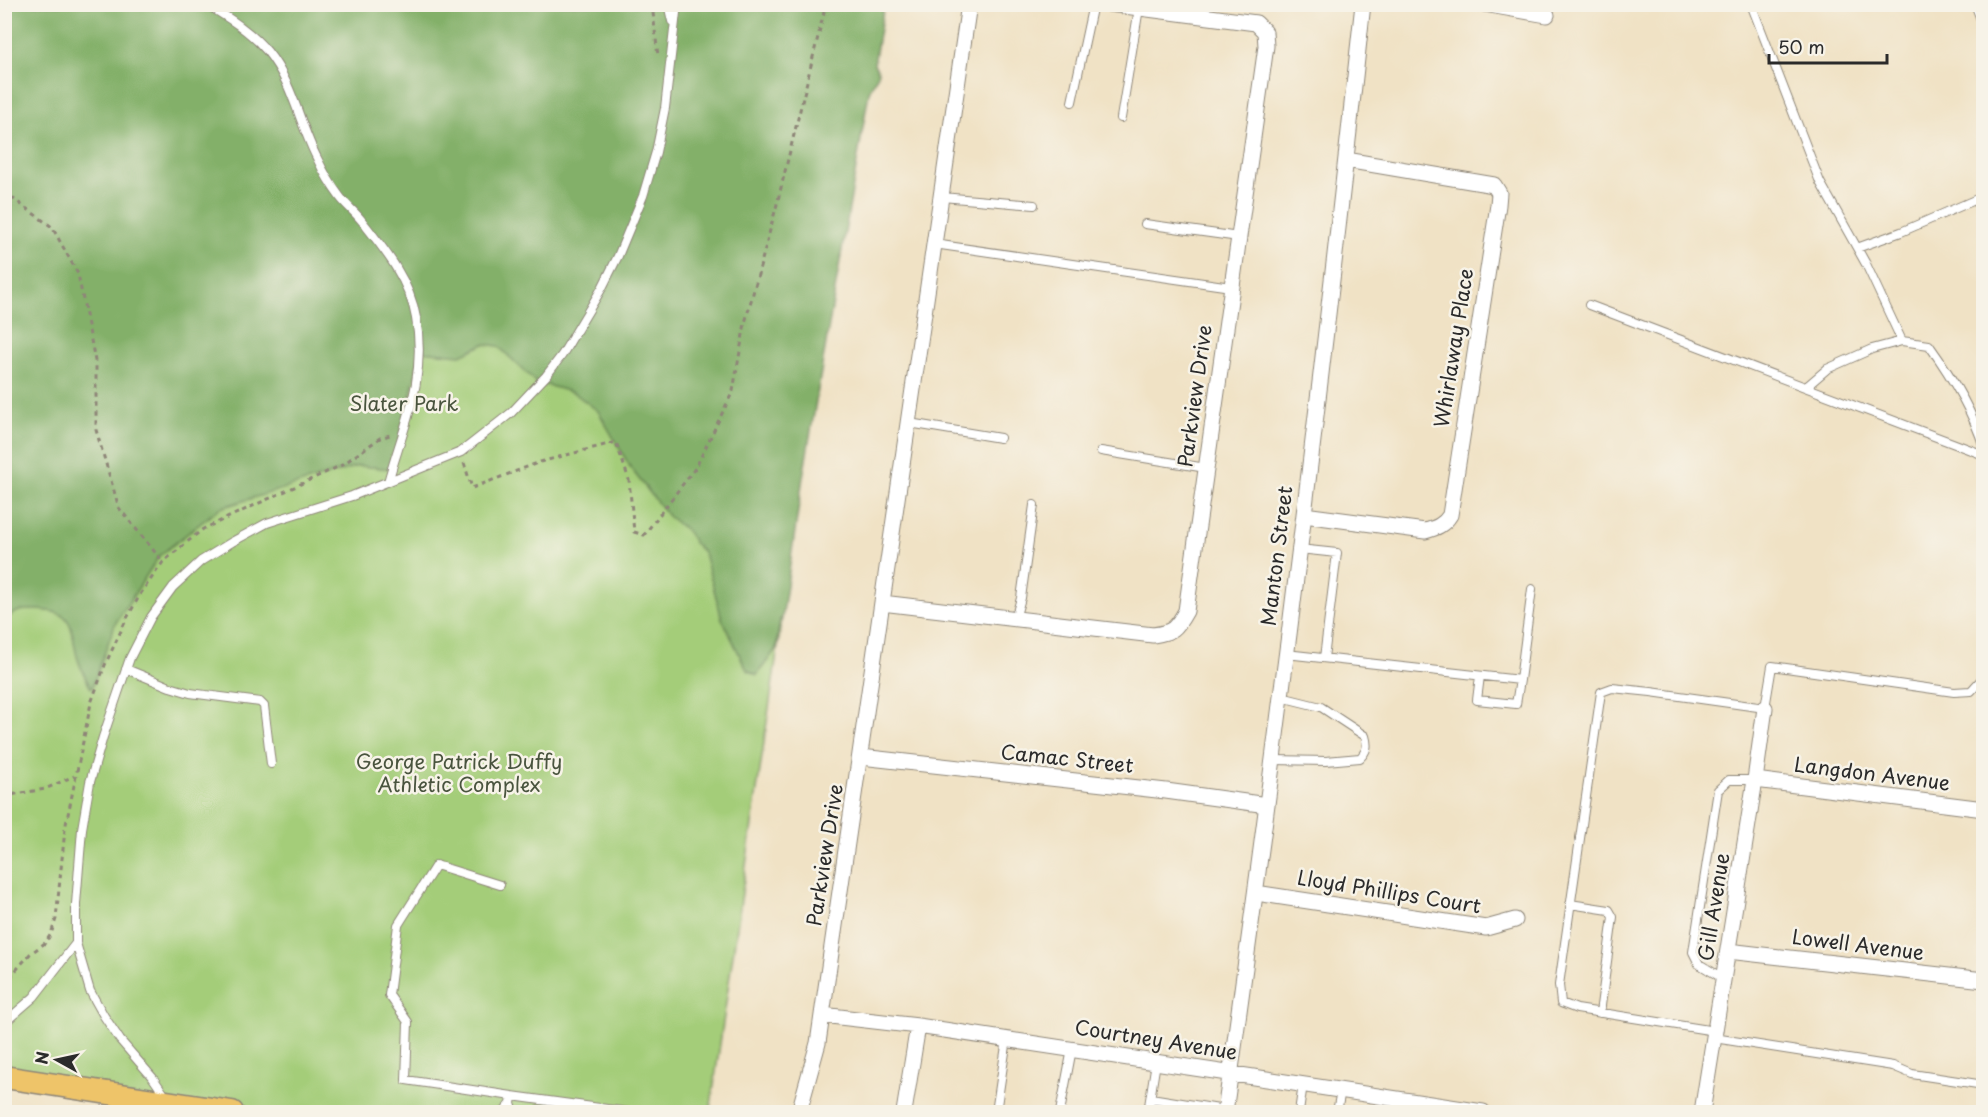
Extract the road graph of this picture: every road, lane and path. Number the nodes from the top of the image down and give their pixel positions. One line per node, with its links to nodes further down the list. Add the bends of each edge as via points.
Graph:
1 (206, 4): 40 (lane, via 241,25 278,66 316,157 340,197 404,278 413,301 419,342 417,384)
2 (652, 4): 17 (path)
3 (668, 4): 15 (lane)
4 (677, 4): 15 (lane)
5 (826, 4): 37 (path, via 745,323 733,391 696,467 644,535 634,532 629,480 616,442 540,462 472,488)
6 (969, 4): 23 (street, Parkview Drive)
7 (1093, 4): 18 (lane)
8 (1110, 4): 13 (street, Parkview Drive)
9 (1363, 4): 20 (street, Manton Street)
10 (1484, 4): 14 (street)
11 (1751, 4): 28 (lane, via 1820,182)
12 (1975, 4): 16 (lane)
13 (1139, 8): 19 (lane); 26 (street, Parkview Drive, via 1256,23 1265,32)
14 (1547, 15)
15 (674, 25): 37 (lane, via 656,152 618,256 574,336 546,376 511,413)
16 (1983, 27)
17 (659, 61)
18 (1072, 102)
19 (1121, 118)
20 (1346, 159): 42 (street, Manton Street); 42 (street, Whirlaway Place, via 1494,185 1499,194 1498,205 1450,515 1445,522 1425,531)
21 (4, 192): 44 (path, via 52,227 78,274 96,366 96,430 119,508)
22 (1983, 196): 28 (lane)
23 (942, 197): 24 (lane); 27 (street, Parkview Drive)
24 (1034, 205)
25 (1145, 224): 26 (lane)
26 (1239, 237): 29 (street, Parkview Drive)
27 (934, 244): 29 (lane); 33 (street, Parkview Drive)
28 (1857, 248): 31 (lane)
29 (1231, 286): 39 (street, Parkview Drive)
30 (1589, 305): 32 (lane)
31 (1902, 341): 32 (lane, via 1827,369); 35 (lane, via 1929,345 1976,422)
32 (1806, 387): 38 (lane)
33 (909, 423): 34 (lane); 46 (street, Parkview Drive)
34 (1000, 438)
35 (1983, 447)
36 (1101, 451): 39 (lane)
37 (461, 452): 40 (lane)
38 (1983, 455)
39 (1206, 468): 47 (street, Parkview Drive, via 1185,611 1169,633 1153,635)
40 (388, 482): 51 (lane, via 267,523 201,561 173,587 151,617)
41 (1034, 506): 47 (lane)
42 (1304, 515): 43 (street, Manton Street)
43 (1299, 549): 48 (street, Manton Street); 49 (lane, via 1337,553)
44 (163, 562)
45 (1532, 589): 53 (lane)
46 (882, 603): 47 (street, Parkview Drive); 56 (street, Parkview Drive)
47 (1015, 619)
48 (1286, 654): 49 (lane); 54 (street, Manton Street)
49 (1324, 658): 52 (lane)
50 (1983, 666): 55 (lane, via 1982,679 1971,691 1954,692 1772,666)
51 (126, 669): 58 (lane, via 190,693 260,702 264,706); 68 (lane, via 90,782 82,829)
52 (1480, 676): 53 (lane); 53 (lane, via 1477,700 1516,704)
53 (1520, 680)
54 (1281, 697): 57 (street, Manton Street); 57 (lane, via 1321,707 1365,736 1366,752 1360,758 1326,761)
55 (1765, 708): 60 (street, Gill Avenue); 66 (lane, via 1612,688 1601,692)
56 (861, 757): 62 (street, Camac Street); 73 (street, Parkview Drive)
57 (1273, 760): 62 (street, Manton Street)
58 (271, 764)
59 (75, 776): 61 (path, via 45,789)
60 (1755, 780): 63 (street, Langdon Avenue); 69 (street, Gill Avenue); 70 (lane, via 1729,780 1718,790 1693,952 1699,964)
61 (4, 796)
62 (1268, 805): 65 (street, Manton Street)
63 (1983, 809)
64 (500, 885): 87 (lane, via 436,865 398,925 389,995 408,1022 406,1080)
65 (1256, 893): 67 (street, Lloyd Phillips Court, via 1486,928); 80 (street, Manton Street)
66 (1570, 904): 72 (lane, via 1559,985 1561,1003); 72 (lane, via 1608,910 1613,917)
67 (1515, 920)
68 (76, 943): 74 (lane, via 34,997); 86 (lane, via 90,991 104,1017)
69 (1728, 951): 70 (street, Gill Avenue); 71 (street, Lowell Avenue)
70 (1724, 979): 76 (street, Gill Avenue)
71 (1983, 981)
72 (1600, 1013): 76 (lane)
73 (822, 1015): 75 (street, Courtney Avenue); 92 (street, Parkview Drive)
74 (4, 1023)
75 (918, 1026): 77 (street, Courtney Avenue); 93 (street)
76 (1714, 1035): 83 (lane); 100 (street, Gill Avenue)
77 (1007, 1039): 78 (street, Courtney Avenue); 94 (lane)
78 (1072, 1049): 79 (street, Courtney Avenue); 95 (lane)
79 (1156, 1062): 80 (street, Courtney Avenue); 85 (lane)
80 (1231, 1072): 82 (street, Courtney Avenue); 88 (street, Manton Street)
81 (4, 1077): 86 (main road)
82 (1303, 1084): 84 (street, Courtney Avenue); 97 (lane)
83 (1983, 1085)
84 (1341, 1090): 98 (lane); 99 (street, Courtney Avenue)
85 (1150, 1098): 88 (lane); 96 (lane)
86 (170, 1104): 89 (main road)
87 (512, 1104): 90 (lane); 91 (lane)
88 (1225, 1111)
89 (226, 1112)
90 (504, 1113)
91 (629, 1113)
92 (799, 1113)
93 (904, 1113)
94 (996, 1113)
95 (1060, 1113)
96 (1148, 1113)
97 (1299, 1113)
98 (1337, 1113)
99 (1484, 1113)
100 (1702, 1113)

